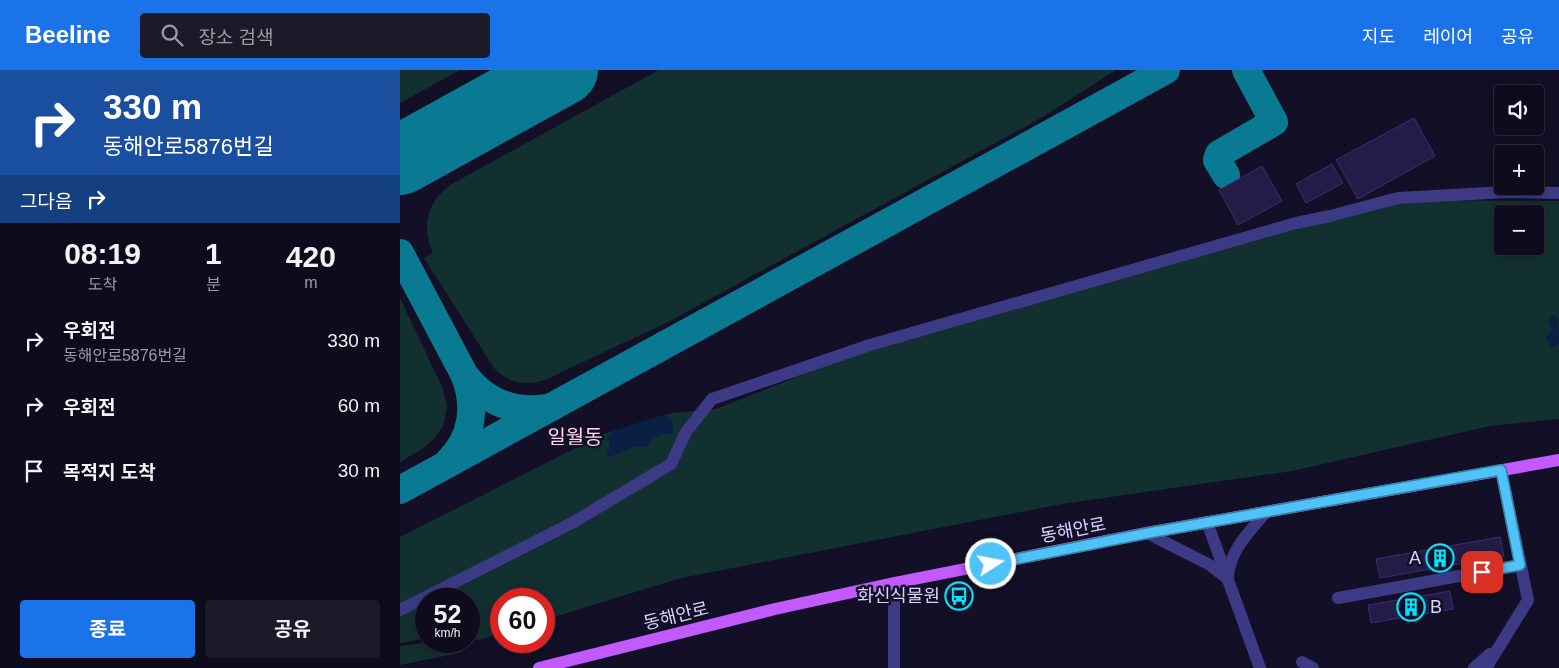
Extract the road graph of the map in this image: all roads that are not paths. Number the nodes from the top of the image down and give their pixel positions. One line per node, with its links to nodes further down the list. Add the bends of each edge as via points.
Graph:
1 (1559, 193): 11 (street, via 1506,192 1398,198 1286,225 870,344 712,399 686,432 671,464 572,523)
2 (1559, 460): 3 (main road, 동해안로)
3 (1501, 470): 4 (main road, 동해안로); 7 (street)
4 (1266, 512): 5 (main road, 동해안로); 8 (street, via 1230,561)
5 (1207, 522): 6 (main road, 동해안로); 8 (street)
6 (1148, 533): 8 (street, via 1210,565); 9 (main road, 동해안로)
7 (1520, 565): 10 (street); 12 (street, via 1528,600)
8 (1228, 579): 15 (street)
9 (894, 583): 13 (main road, 동해안로); 14 (street)
10 (1338, 598)
11 (400, 610)
12 (1499, 646): 16 (street); 17 (street)
13 (539, 668)
14 (894, 668)
15 (1260, 668)
16 (1474, 668)
17 (1486, 668)

